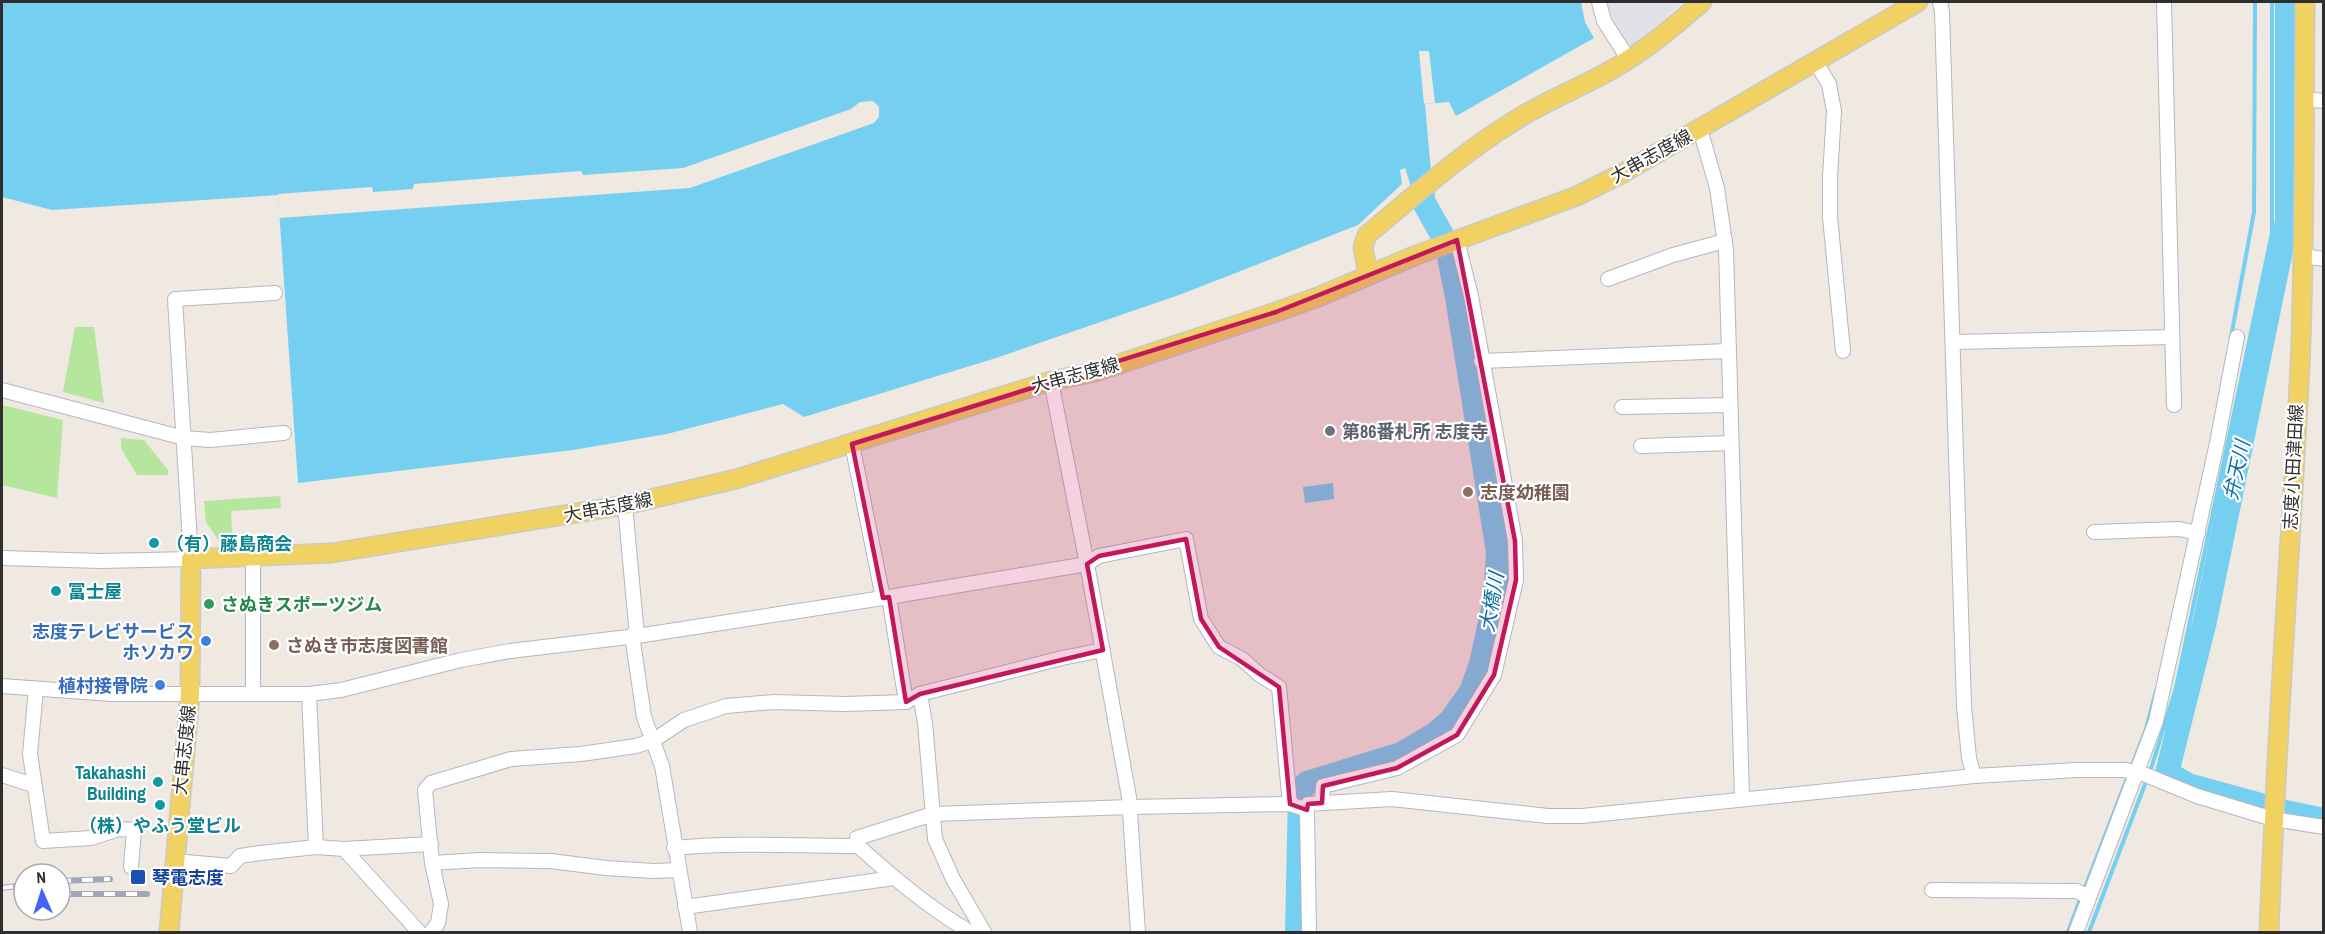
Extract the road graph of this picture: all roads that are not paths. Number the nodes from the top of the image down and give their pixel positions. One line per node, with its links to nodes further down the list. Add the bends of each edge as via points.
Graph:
1 (1599, 2): 7 (street, via 1604,21)
2 (1702, 2): 7 (main road)
3 (1918, 2): 8 (main road, 大串志度線)
4 (1940, 2): 21 (street)
5 (2164, 2): 19 (street)
6 (2305, 2): 9 (main road, 志度小田津田線)
7 (1629, 60): 16 (main road, via 1514,120 1434,178 1367,235 1364,247)
8 (1815, 61): 11 (main road, 大串志度線); 23 (street, via 1829,84 1834,111 1830,217)
9 (2304, 99): 10 (street); 14 (main road, 志度小田津田線)
10 (2324, 101)
11 (1700, 129): 12 (street, via 1717,188); 13 (main road, 大串志度線, via 1577,196)
12 (1725, 241): 17 (street); 22 (street)
13 (1449, 243): 16 (main road, 大串志度線); 24 (street, via 1471,296)
14 (2303, 256): 15 (street); 63 (main road, 志度小田津田線)
15 (2324, 259)
16 (1368, 276): 25 (main road, 大串志度線, via 1265,316 1095,372)
17 (1608, 279)
18 (275, 293): 31 (street, via 175,299)
19 (2172, 337): 21 (street); 28 (street)
20 (2237, 337): 37 (street)
21 (1953, 342): 55 (street, via 1964,706)
22 (1728, 351): 24 (street); 27 (street)
23 (1843, 351)
24 (1481, 361): 58 (street, via 1515,542 1516,580 1494,675 1457,735 1397,768 1323,786)
25 (1051, 381): 33 (main road, 大串志度線); 41 (street)
26 (2, 390): 31 (street)
27 (1730, 405): 29 (street); 32 (street)
28 (2174, 405)
29 (1622, 407)
30 (284, 433): 31 (street, via 210,440)
31 (184, 438): 40 (street)
32 (1731, 443): 34 (street); 57 (street)
33 (852, 444): 35 (main road, 大串志度線, via 736,479); 42 (street)
34 (1641, 446)
35 (625, 505): 39 (main road, 大串志度線, via 343,551); 43 (street)
36 (2094, 532): 37 (street, via 2179,529)
37 (2198, 533): 53 (street, via 2156,722)
38 (2, 558): 40 (street)
39 (253, 558): 40 (main road, 大串志度線); 47 (street)
40 (191, 560): 48 (main road, 大串志度線)
41 (1087, 564): 42 (street); 44 (street); 59 (street, via 1099,556 1186,539 1201,620 1219,647 1280,687)
42 (886, 598): 43 (street); 51 (street)
43 (634, 635): 49 (street, via 481,656); 52 (street, via 644,717)
44 (1102, 650): 50 (street); 60 (street)
45 (2, 686): 46 (street)
46 (36, 689): 48 (street); 56 (street, via 30,754)
47 (254, 693): 48 (street); 49 (street)
48 (190, 694): 70 (main road, 大串志度線)
49 (309, 694): 67 (street)
50 (920, 694): 51 (street); 62 (street)
51 (906, 702): 52 (street, via 726,706 684,720)
52 (654, 740): 65 (street, via 581,754 511,759 431,783 426,790); 68 (street, via 662,766)
53 (2137, 772): 55 (street, via 2077,770); 63 (street, via 2197,796); 76 (street)
54 (2, 775): 56 (street)
55 (1974, 776): 57 (street)
56 (33, 785): 72 (street, via 43,841 134,830)
57 (1742, 798): 58 (street, via 1615,813 1548,816 1392,799)
58 (1322, 803): 61 (street, via 1308,804)
59 (1290, 804): 60 (street); 61 (street)
60 (1130, 807): 62 (street); 84 (street)
61 (1307, 810): 85 (street)
62 (933, 814): 66 (street, via 857,838); 83 (street, via 935,838)
63 (2273, 819): 64 (street); 87 (main road, 志度小田津田線)
64 (2324, 827)
65 (430, 844): 69 (street); 71 (street)
66 (858, 846): 68 (street, via 763,844); 74 (street)
67 (316, 847): 69 (street); 70 (street, via 240,856 231,866)
68 (674, 848): 73 (street)
69 (344, 849): 79 (street)
70 (174, 861): 78 (main road, 大串志度線)
71 (432, 863): 73 (street, via 551,861 606,868); 80 (street, via 441,904 438,923)
72 (131, 867)
73 (678, 870): 77 (street)
74 (894, 878): 77 (street); 82 (street)
75 (1932, 890): 76 (street, via 2077,891)
76 (2088, 897): 86 (street)
77 (685, 908): 81 (street)
78 (169, 933)
79 (419, 933)
80 (431, 933)
81 (690, 933)
82 (970, 933)
83 (984, 933)
84 (1138, 933)
85 (1309, 933)
86 (2076, 933)
87 (2269, 933)

